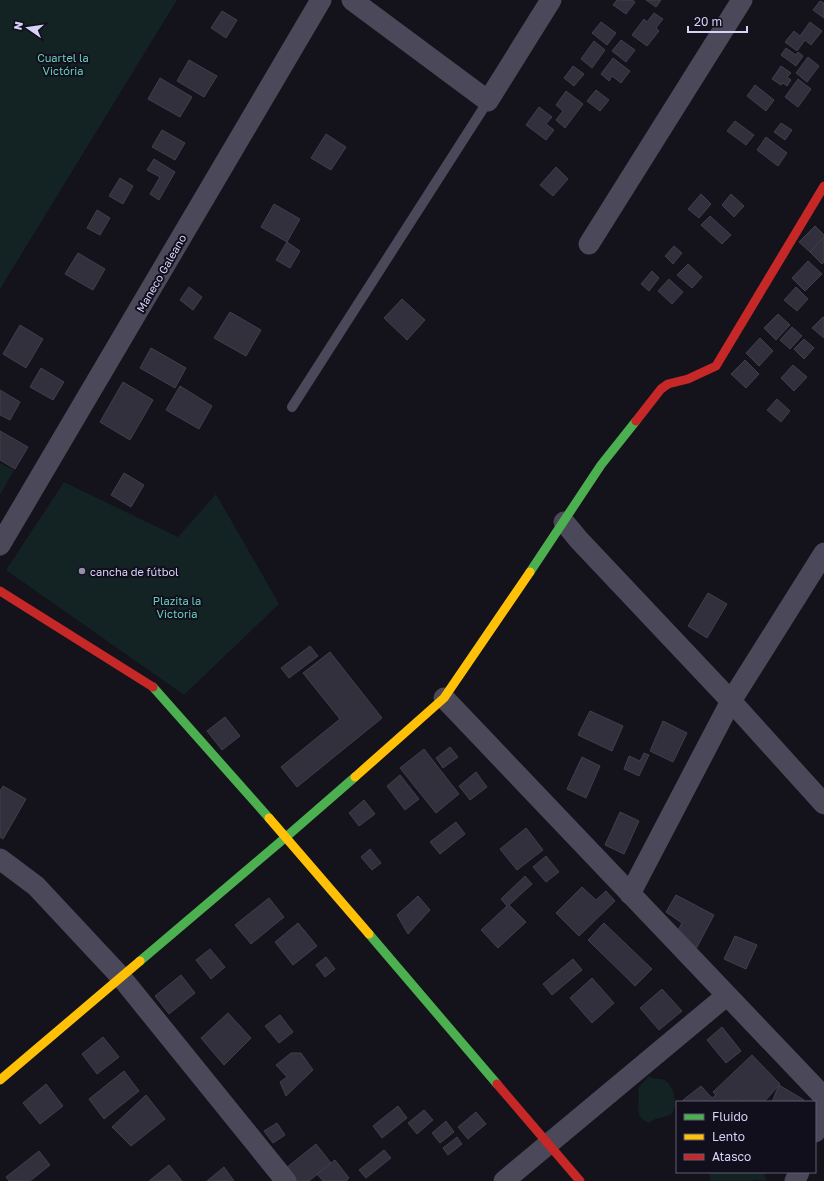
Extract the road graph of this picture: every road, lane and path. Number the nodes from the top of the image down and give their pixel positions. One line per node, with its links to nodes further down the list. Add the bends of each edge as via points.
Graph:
1 (321, 0): 10 (street, Maneco Galeano)
2 (352, 0): 5 (street)
3 (551, 0): 5 (street)
4 (742, 0): 7 (street)
5 (488, 101): 8 (lane)
6 (824, 186): 9 (street, via 716,366 661,389 601,466)
7 (589, 244)
8 (292, 407)
9 (564, 522): 13 (street); 14 (street)
10 (0, 546)
11 (824, 553): 14 (street)
12 (0, 591): 16 (street, via 152,685)
13 (444, 698): 16 (street); 18 (street)
14 (731, 701): 15 (street); 18 (street)
15 (824, 804)
16 (286, 837): 19 (street); 25 (street)
17 (0, 859): 19 (street, via 36,886)
18 (630, 894): 20 (street)
19 (121, 977): 21 (street); 26 (street)
20 (726, 996): 22 (street); 25 (street)
21 (0, 1080)
22 (824, 1097)
23 (824, 1109): 24 (street)
24 (816, 1129)
25 (548, 1144): 27 (street); 28 (street)
26 (286, 1181)
27 (504, 1181)
28 (580, 1181)

